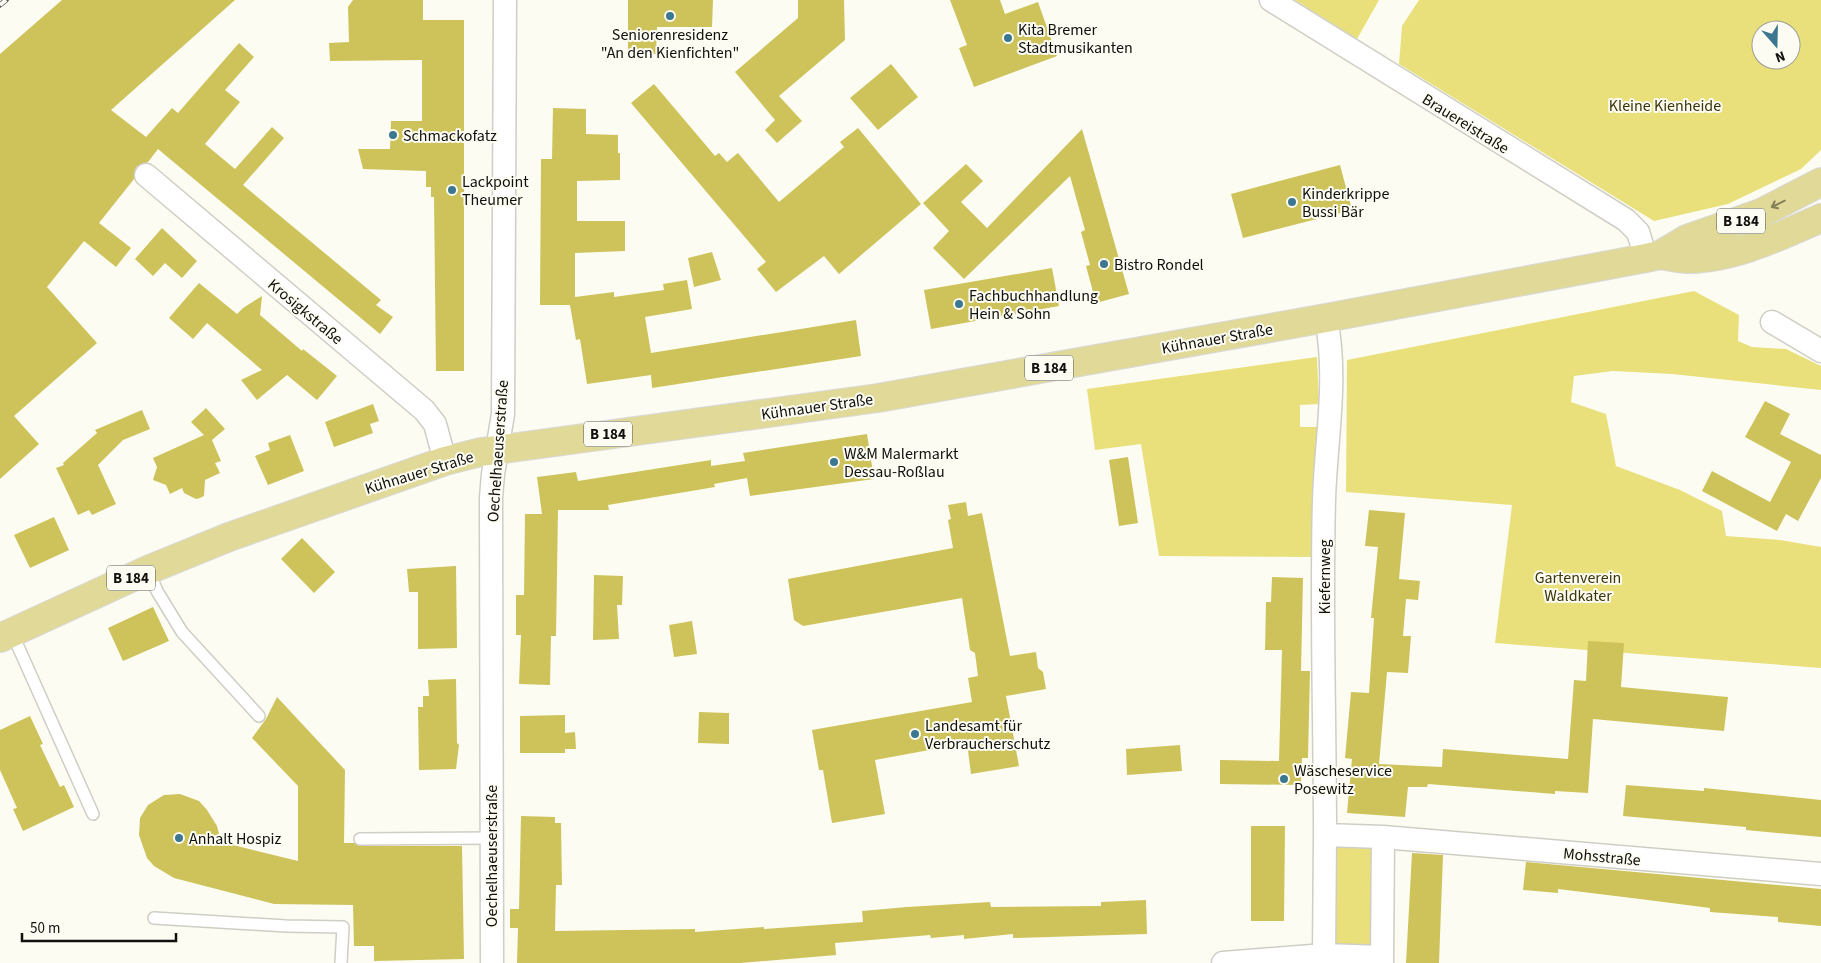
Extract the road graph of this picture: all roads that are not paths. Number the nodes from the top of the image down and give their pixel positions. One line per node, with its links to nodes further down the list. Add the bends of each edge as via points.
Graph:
1 (505, 0): 10 (street, Oechelhaeuserstraße, via 503,414)
2 (1271, 0): 6 (street, Brauereistraße, via 1626,220 1638,232)
3 (146, 175): 11 (street, Krosigkstraße, via 424,410 435,424)
4 (1821, 182): 6 (main road, Kühnauer Straße / B 184, one-way to 6, via 1761,213 1687,239)
5 (1821, 218): 6 (main road, Kühnauer Straße / B 184, via 1772,239 1723,254 1687,259)
6 (1653, 257): 7 (main road, Kühnauer Straße / B 184)
7 (1326, 318): 10 (main road, Kühnauer Straße / B 184, via 878,398); 16 (street, Kiefernweg, via 1331,378 1324,498)
8 (1772, 322): 9 (street)
9 (1821, 351)
10 (496, 450): 11 (main road, Kühnauer Straße / B 184); 18 (street, Oechelhaeuserstraße, via 491,507)
11 (445, 461): 12 (main road, Kühnauer Straße / B 184, via 229,537)
12 (148, 570): 13 (main road, Kühnauer Straße / B 184); 14 (lane, via 182,632)
13 (6, 636): 15 (lane)
14 (259, 716)
15 (93, 814)
16 (1325, 835): 17 (street); 22 (street, Kiefernweg)
17 (1383, 837): 20 (street, Mohsstraße); 23 (street)
18 (491, 838): 19 (lane); 25 (street, Oechelhaeuserstraße)
19 (360, 839)
20 (1821, 874)
21 (154, 918): 24 (lane, via 343,927)
22 (1324, 955): 23 (street); 26 (street)
23 (1382, 960)
24 (341, 963)
25 (492, 963)
26 (1223, 963)

